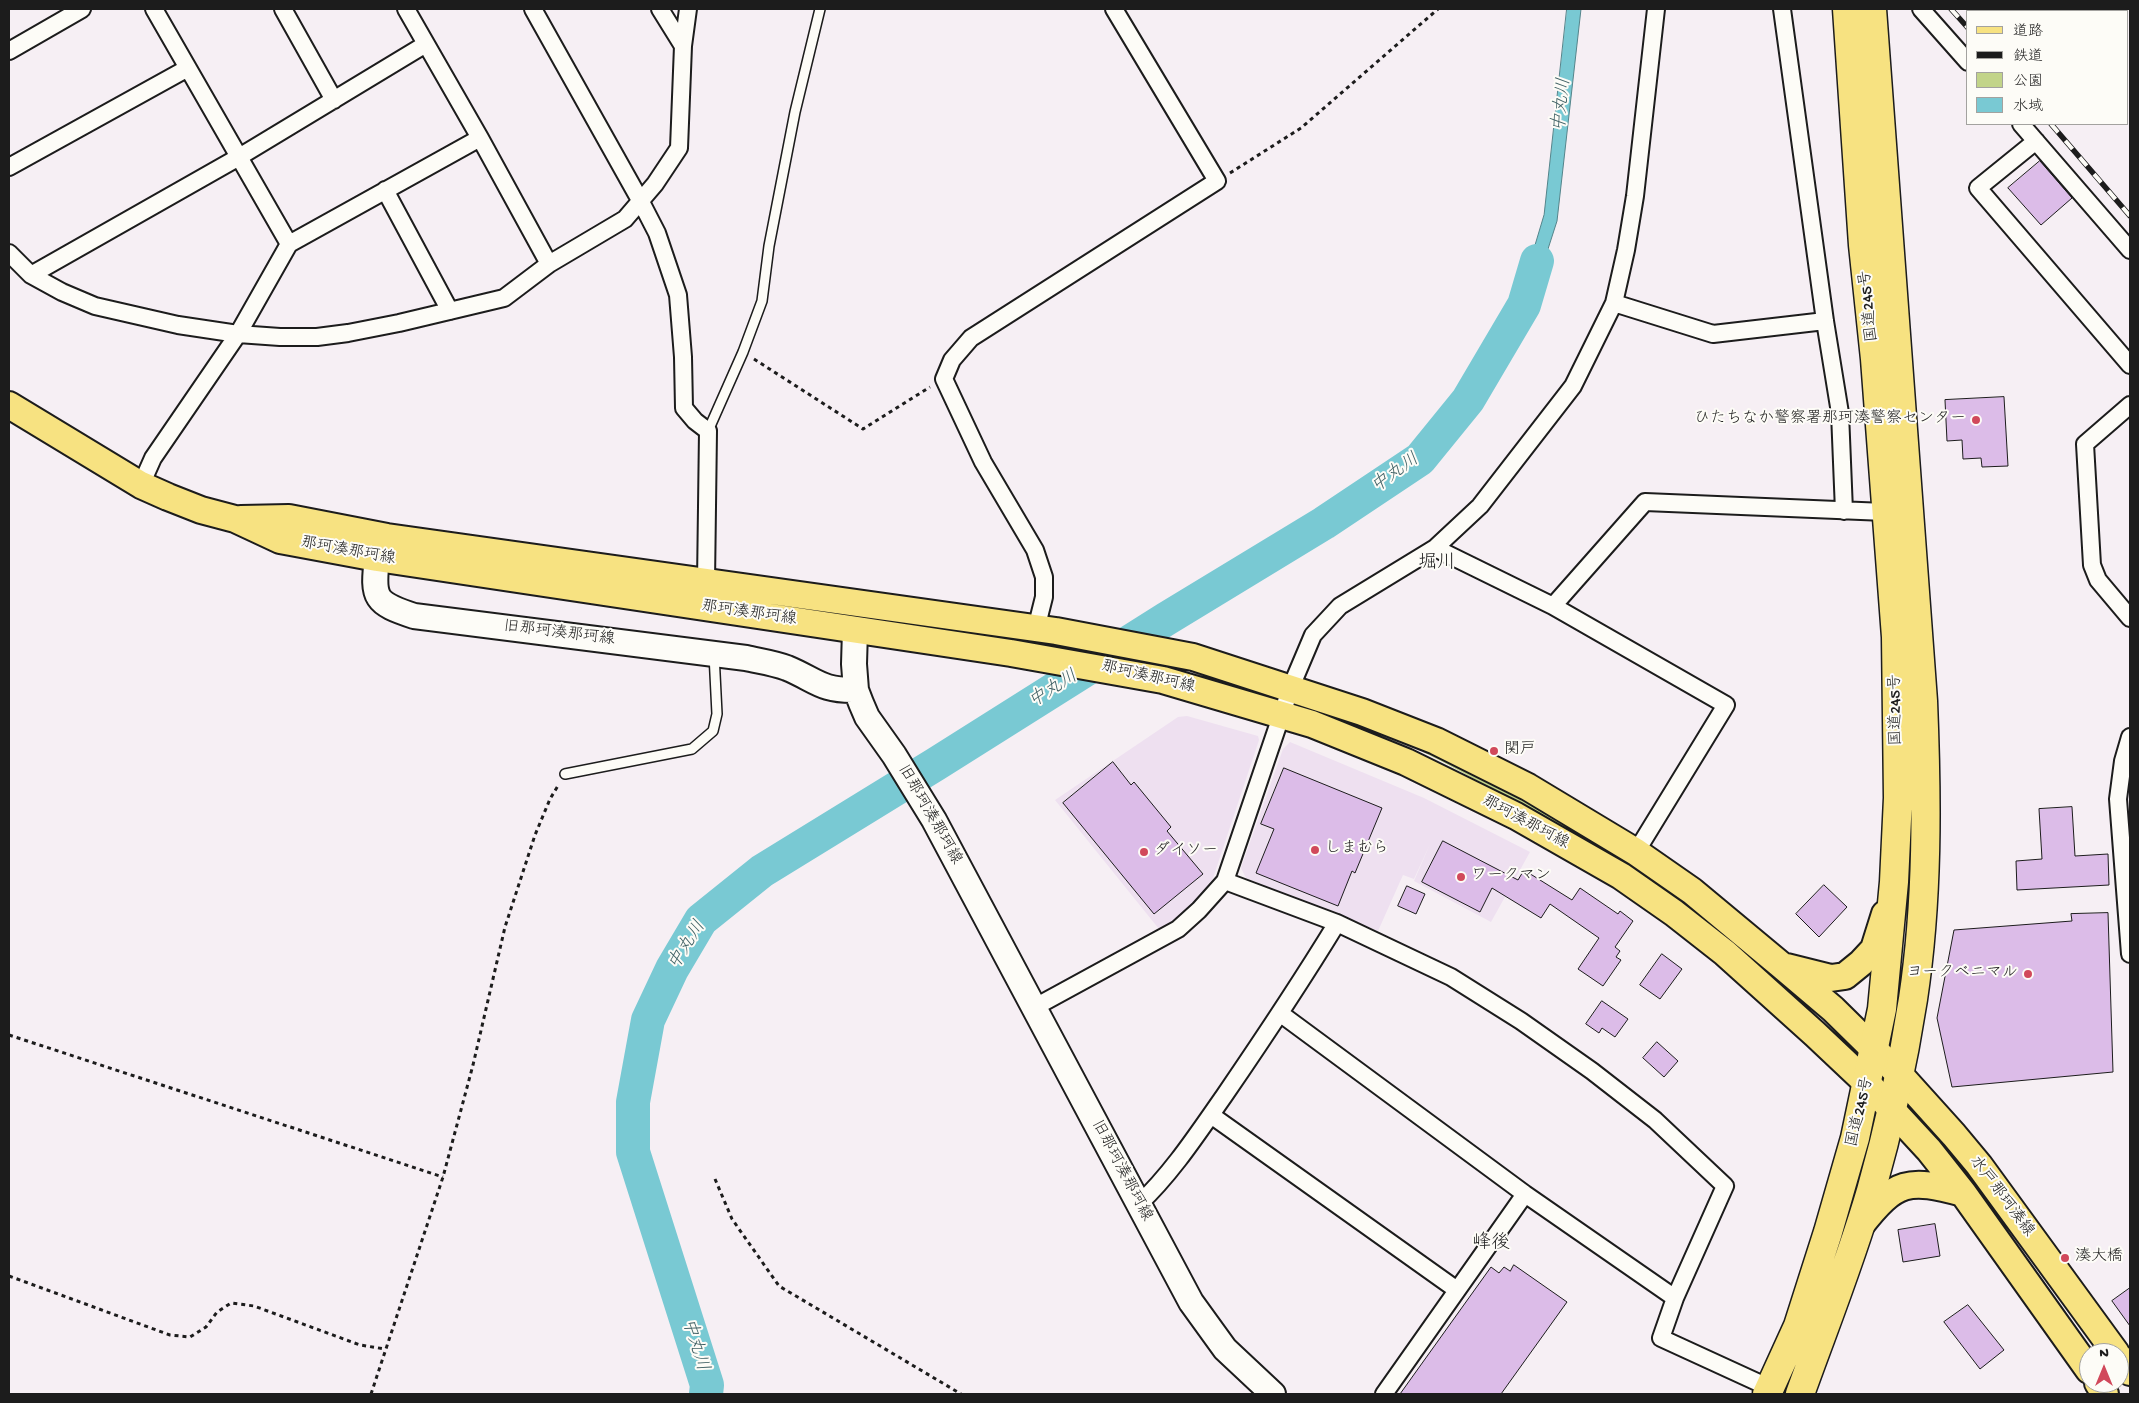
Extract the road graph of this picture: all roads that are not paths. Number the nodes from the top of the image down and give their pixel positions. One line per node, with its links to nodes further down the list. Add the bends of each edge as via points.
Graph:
1 (82, 9): 17 (street)
2 (154, 9): 19 (street)
3 (283, 9): 20 (street)
4 (406, 9): 15 (street)
5 (534, 9): 27 (street)
6 (660, 9): 16 (street)
7 (688, 9): 16 (street)
8 (820, 9): 40 (lane, via 795,112 769,246 762,301)
9 (1114, 9): 51 (street, via 1217,181 971,338 952,360 944,379 983,462 1034,550 1044,577)
10 (1656, 9): 33 (street, via 1635,196)
11 (1782, 9): 35 (street)
12 (1847, 9): 43 (highway, 国道245号)
13 (1872, 9): 68 (highway, 国道245号, via 1927,788 1920,942 1914,997)
14 (1922, 9): 18 (street)
15 (426, 44): 20 (street); 22 (street)
16 (683, 46): 27 (street, via 678,148 655,184)
17 (9, 51)
18 (1966, 60)
19 (188, 68): 24 (street); 25 (street)
20 (334, 100): 24 (street)
21 (2022, 125): 23 (street)
22 (480, 138): 26 (street); 31 (street)
23 (2036, 141): 29 (street); 37 (street, via 1978,188)
24 (239, 157): 28 (street); 32 (street)
25 (9, 167)
26 (385, 190): 28 (street); 34 (street)
27 (640, 200): 31 (street, via 624,219); 40 (street, via 657,234 678,294 684,408)
28 (289, 244): 36 (street)
29 (2130, 250)
30 (9, 253): 32 (street)
31 (549, 264): 34 (street, via 504,298)
32 (31, 275): 36 (street, via 95,306 178,325)
33 (1614, 303): 35 (street, via 1713,334); 45 (street, via 1573,386 1480,506)
34 (450, 311): 36 (street, via 317,337)
35 (1825, 321): 42 (street, via 1840,412)
36 (238, 334): 41 (street, via 153,458)
37 (2130, 365)
38 (9, 405): 41 (main road, 那珂湊那珂線)
39 (2130, 405): 49 (street, via 2085,444 2092,565 2098,580)
40 (708, 430): 47 (street)
41 (141, 485): 44 (main road, 那珂湊那珂線)
42 (1844, 511): 43 (street); 48 (street, via 1645,502)
43 (1885, 512): 60 (highway, 国道245号, via 1896,647 1898,798)
44 (235, 520): 46 (main road, 那珂湊那珂線, via 280,540); 47 (main road, 那珂湊那珂線, via 288,518 396,538)
45 (1435, 548): 48 (street); 53 (street, via 1340,606 1314,635)
46 (377, 558): 50 (main road, 那珂湊那珂線); 52 (street, 旧那珂湊那珂線, via 376,595 388,607 414,616)
47 (706, 582): 51 (main road, 那珂湊那珂線)
48 (1554, 606): 58 (street, via 1726,705)
49 (2130, 618)
50 (855, 630): 54 (street); 55 (main road, 那珂湊那珂線, via 1087,665 1163,680)
51 (1046, 630): 53 (main road, 那珂湊那珂線, via 1193,657)
52 (714, 654): 54 (street, 旧那珂湊那珂線, via 787,668 823,686); 57 (lane, via 717,714 713,731 692,749)
53 (1291, 687): 55 (street); 58 (main road, 那珂湊那珂線, via 1436,741 1528,787)
54 (856, 690): 65 (street, 旧那珂湊那珂線, via 867,718 934,820)
55 (1281, 714): 59 (street); 69 (main road, 那珂湊那珂線, via 1406,762 1516,816 1620,876 1725,953)
56 (2130, 737): 61 (street, via 2123,760 2118,799)
57 (565, 774)
58 (1636, 852): 64 (main road, 那珂湊那珂線, via 1692,892)
59 (1225, 881): 62 (street); 65 (street, via 1178,929)
60 (1894, 882): 64 (main road, via 1874,949 1845,976 1831,978); 67 (highway, 国道245号)
61 (2129, 922): 63 (street)
62 (1337, 923): 66 (street); 77 (street, via 1451,977 1522,1020 1655,1120 1725,1186)
63 (2130, 954)
64 (1782, 965): 67 (main road, 那珂湊那珂線)
65 (1034, 1007): 74 (street, 旧那珂湊那珂線)
66 (1281, 1014): 71 (street); 73 (street)
67 (1875, 1050): 68 (main road, 水戸那珂湊線); 69 (highway, 国道245号)
68 (1899, 1074): 70 (highway, 国道245号); 78 (main road, 水戸那珂湊線, via 1984,1172)
69 (1868, 1084): 70 (main road, 水戸那珂湊線); 80 (highway, 国道245号, via 1856,1138 1798,1326)
70 (1892, 1108): 72 (main road, 水戸那珂湊線); 75 (highway, 国道245号)
71 (1211, 1115): 74 (street, via 1156,1188); 76 (street)
72 (1963, 1193): 75 (main road, via 1923,1184 1903,1185 1885,1197); 79 (main road, 水戸那珂湊線)
73 (1525, 1194): 76 (street); 77 (street)
74 (1139, 1204): 81 (street, 旧那珂湊那珂線, via 1191,1302 1208,1327 1225,1349)
75 (1860, 1226): 83 (highway, 国道245号)
76 (1457, 1290): 82 (street)
77 (1675, 1298): 80 (street, via 1662,1338)
78 (2109, 1343)
79 (2079, 1356)
80 (1768, 1391)
81 (1273, 1394)
82 (1384, 1394)
83 (1800, 1394)

